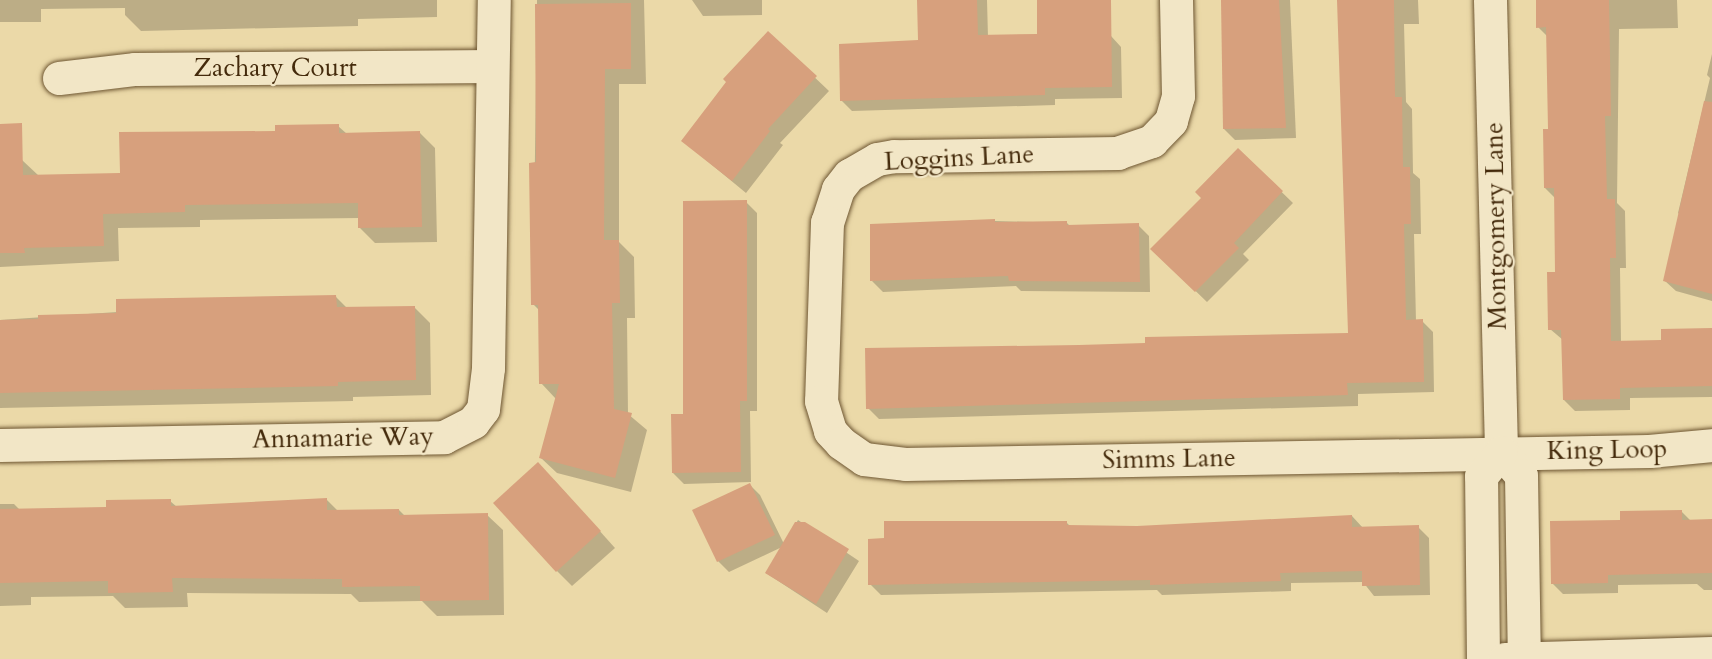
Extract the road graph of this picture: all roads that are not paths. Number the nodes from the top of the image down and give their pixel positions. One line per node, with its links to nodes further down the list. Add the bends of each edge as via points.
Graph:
1 (494, 0): 4 (street, Annamarie Way)
2 (1176, 0): 6 (street, Loggins Lane, via 1178,96 1165,129 1152,141 1118,153 894,156 877,159 849,175 838,189 827,222 822,389 830,431)
3 (1490, 0): 9 (street, Montgomery Lane)
4 (492, 66): 5 (street, Zachary Court, via 135,69); 7 (street, Annamarie Way, via 488,368 483,409 473,422 444,437)
5 (59, 78)
6 (841, 443): 9 (street, Simms Lane, via 864,459 904,464)
7 (0, 445)
8 (1712, 445): 9 (street, King Loop, via 1649,451)
9 (1501, 452): 11 (street, via 1481,476); 13 (street, via 1521,475)
10 (1712, 653): 13 (street)
11 (1483, 659)
12 (1504, 659): 13 (street)
13 (1524, 659)

